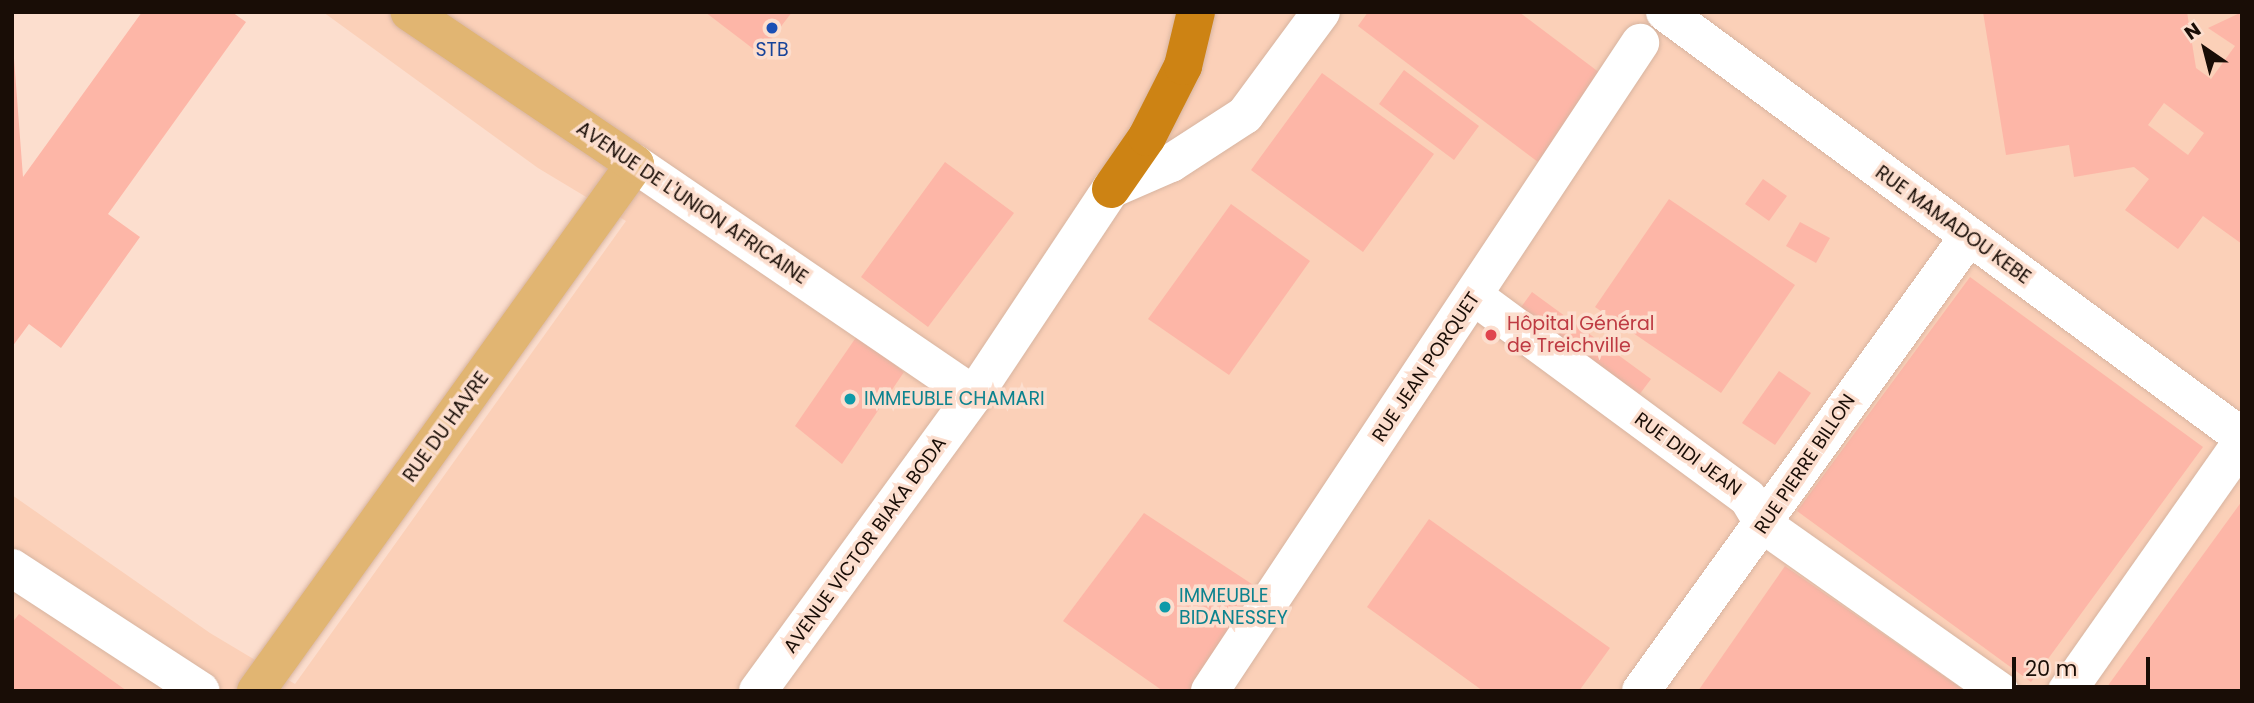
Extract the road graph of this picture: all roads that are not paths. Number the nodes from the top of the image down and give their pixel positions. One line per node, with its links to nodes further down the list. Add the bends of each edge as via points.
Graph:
1 (410, 12): 6 (main road, AVENUE DE L'UNION AFRICAINE)
2 (1196, 12): 7 (highway, via 1183,65 1147,137)
3 (1321, 12): 7 (street, via 1245,115 1171,163)
4 (1665, 12): 8 (street, RUE MAMADOU KEBE)
5 (1640, 43): 9 (street, RUE JEAN PORQUET)
6 (635, 164): 10 (street, AVENUE DE L'UNION AFRICAINE); 15 (main road, RUE DU HAVRE)
7 (1111, 189): 10 (street, AVENUE VICTOR BIAKA BODA)
8 (1969, 236): 11 (street, RUE MAMADOU KEBE); 12 (street, RUE PIERRE BILLON, via 1883,349)
9 (1474, 296): 12 (street, RUE DIDI JEAN, via 1748,498); 17 (street, RUE JEAN PORQUET)
10 (974, 395): 16 (street, AVENUE VICTOR BIAKA BODA)
11 (2242, 439): 20 (street)
12 (1764, 525): 18 (street, RUE PIERRE BILLON); 19 (street, RUE DIDI JEAN)
13 (12, 568): 14 (street)
14 (201, 691)
15 (256, 691)
16 (758, 691)
17 (1210, 691)
18 (1641, 691)
19 (1998, 691)
20 (2067, 691)

